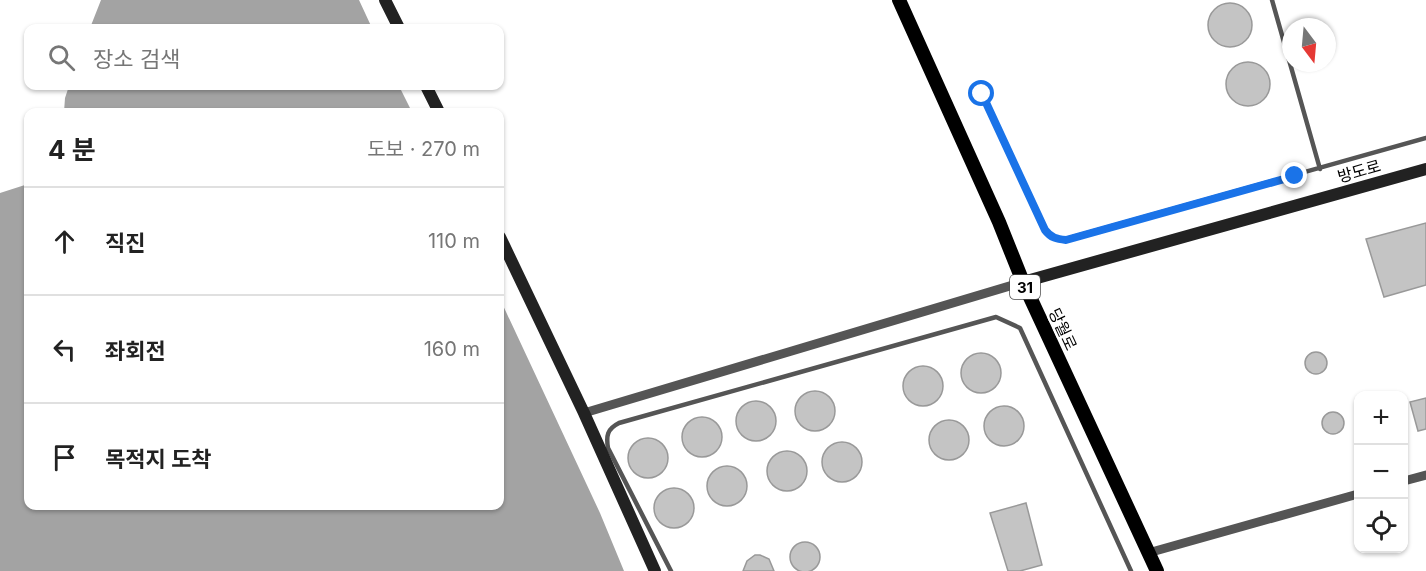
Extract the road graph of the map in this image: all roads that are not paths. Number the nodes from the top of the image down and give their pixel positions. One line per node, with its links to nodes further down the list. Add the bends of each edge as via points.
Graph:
1 (385, 0): 4 (main road)
2 (899, 0): 12 (main road, 당월로 / 31)
3 (1272, 0): 9 (lane)
4 (397, 24)
5 (982, 84): 9 (lane, via 982,94 1045,230 1057,239 1066,240)
6 (428, 90): 7 (main road)
7 (438, 108)
8 (1426, 138): 9 (lane)
9 (1320, 169)
10 (1426, 169): 12 (main road, 방도로)
11 (504, 245): 13 (main road)
12 (1023, 282): 13 (street); 17 (main road, 당월로 / 31)
13 (584, 413): 18 (main road)
14 (1426, 474): 15 (street)
15 (1408, 480)
16 (1354, 495): 17 (street)
17 (1149, 553): 21 (main road, 당월로 / 31)
18 (656, 571)
19 (670, 571): 20 (lane, via 608,448 611,427 996,317 1020,328)
20 (1131, 571)
21 (1157, 571)

